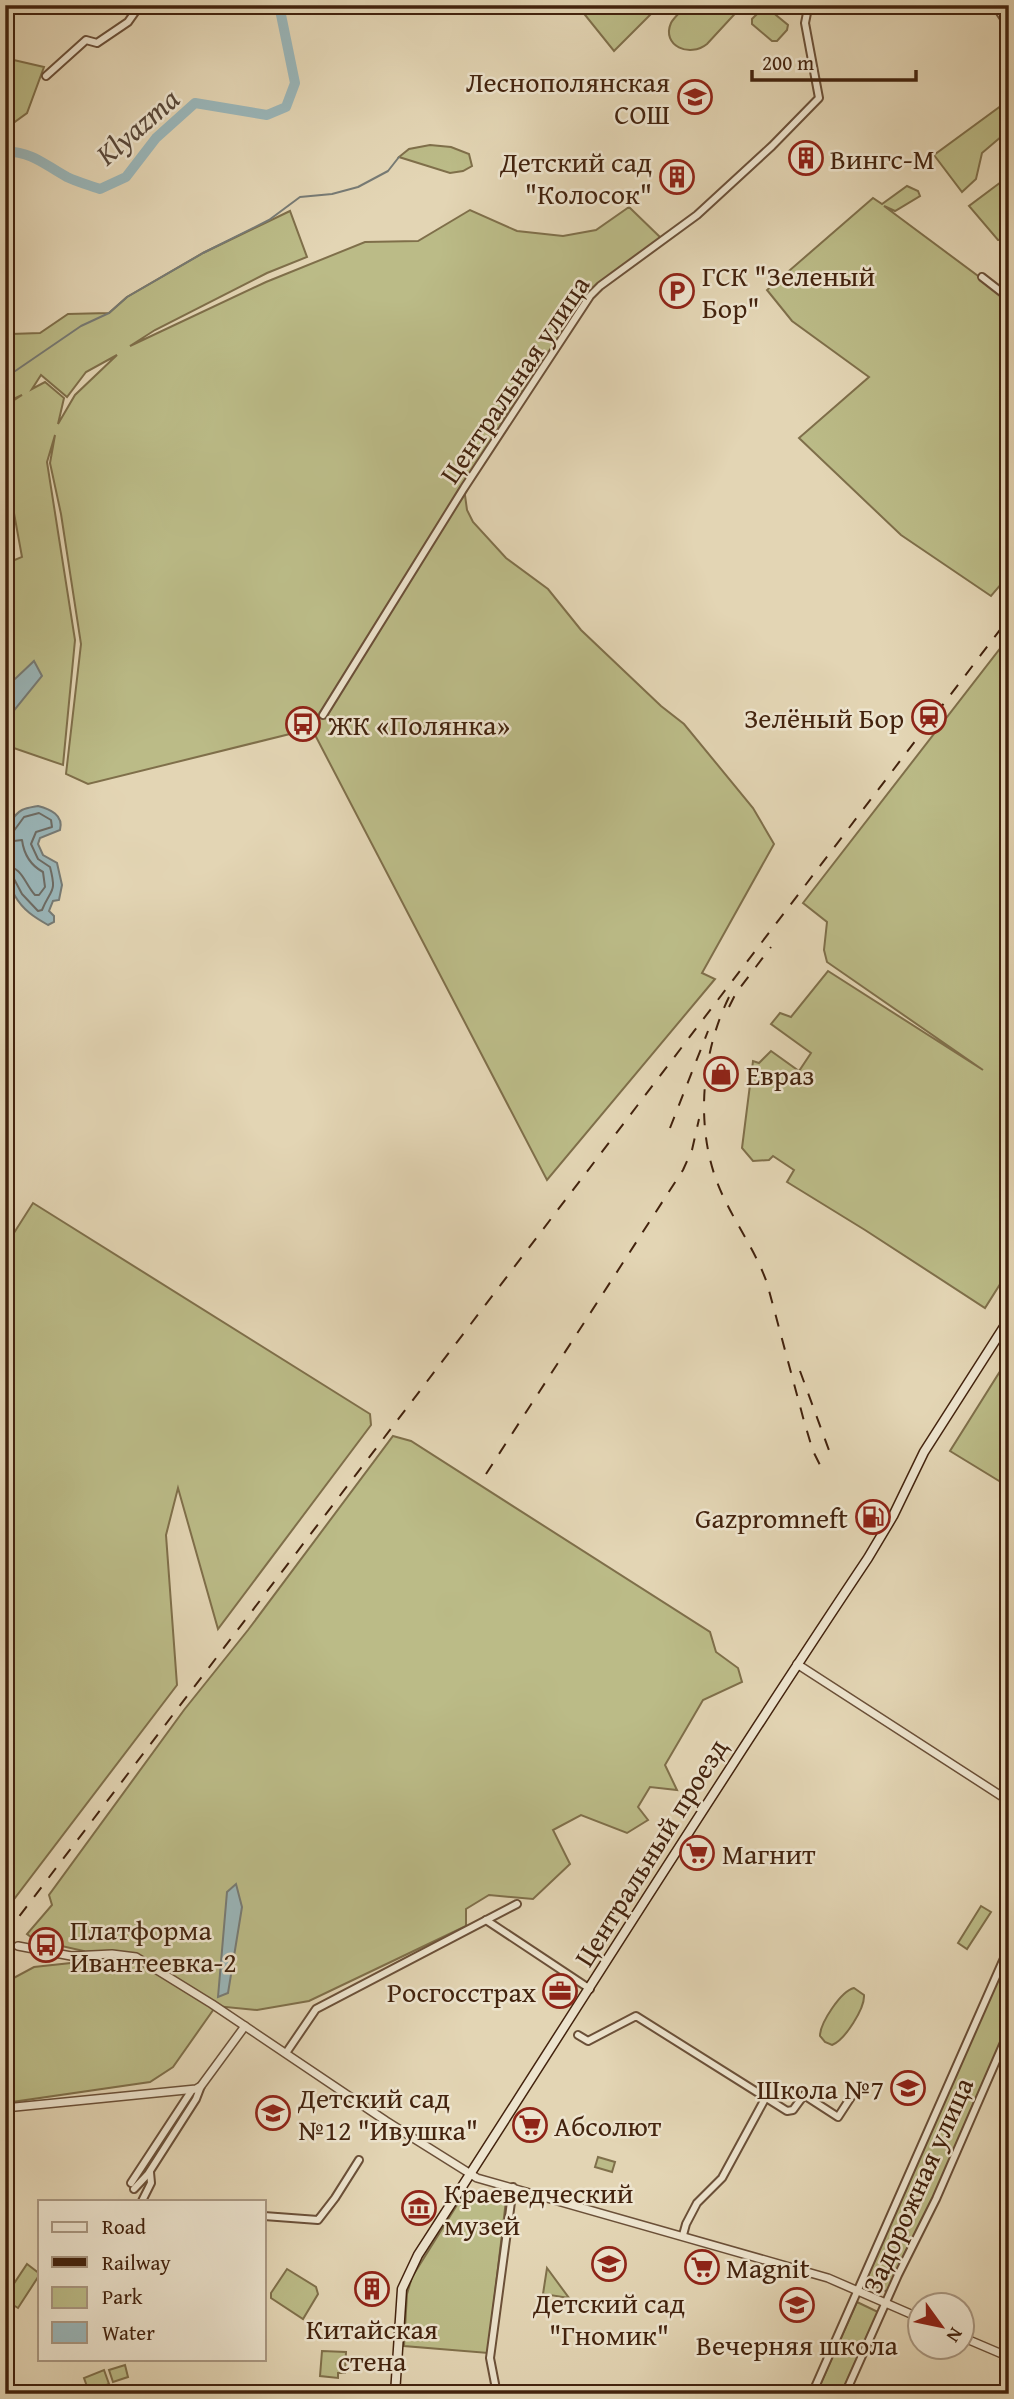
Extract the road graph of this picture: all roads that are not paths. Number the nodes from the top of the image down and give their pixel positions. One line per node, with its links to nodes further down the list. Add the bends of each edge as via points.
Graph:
1 (139, 5): 5 (street, via 128,22 97,43 86,40)
2 (814, 5): 8 (street, Центральная улица, via 804,23 819,99 697,215 590,296)
3 (995, 5): 4 (street)
4 (1009, 26)
5 (46, 76)
6 (982, 277): 7 (street)
7 (1009, 298)
8 (323, 715)
9 (1009, 1320): 10 (main road, Центральный проезд, via 924,1452 876,1545)
10 (797, 1664): 11 (street); 16 (main road, Центральный проезд)
11 (1009, 1801)
12 (517, 1904): 13 (street)
13 (486, 1920): 16 (street); 20 (street, via 316,2009)
14 (18, 1946): 17 (street, via 71,1956 136,1957)
15 (1009, 1947): 33 (street, Задорожная улица)
16 (590, 1989): 28 (main road, Центральный проезд)
17 (245, 2026): 20 (street); 21 (street)
18 (1009, 2031): 34 (street, Задорожная улица)
19 (578, 2035): 24 (street, via 588,2041 636,2016)
20 (286, 2053): 28 (street)
21 (201, 2087): 22 (street); 27 (street)
22 (192, 2090): 25 (street); 27 (street, via 133,2186)
23 (853, 2094): 24 (street, via 838,2117 804,2095 787,2111)
24 (765, 2097): 32 (street, via 722,2178 697,2203)
25 (5, 2108)
26 (359, 2160): 31 (street, via 318,2220)
27 (150, 2172): 30 (street, via 151,2183)
28 (470, 2174): 29 (street); 38 (main road, Центральный проезд, via 418,2255 402,2289)
29 (513, 2187): 32 (street); 39 (street, via 490,2358)
30 (142, 2200)
31 (266, 2216)
32 (683, 2235): 33 (street)
33 (858, 2291): 34 (street); 40 (street, Задорожная улица)
34 (887, 2303): 35 (street); 41 (street, Задорожная улица)
35 (906, 2312)
36 (976, 2343): 37 (street)
37 (1008, 2355)
38 (395, 2394)
39 (497, 2394)
40 (812, 2394)
41 (845, 2394)

